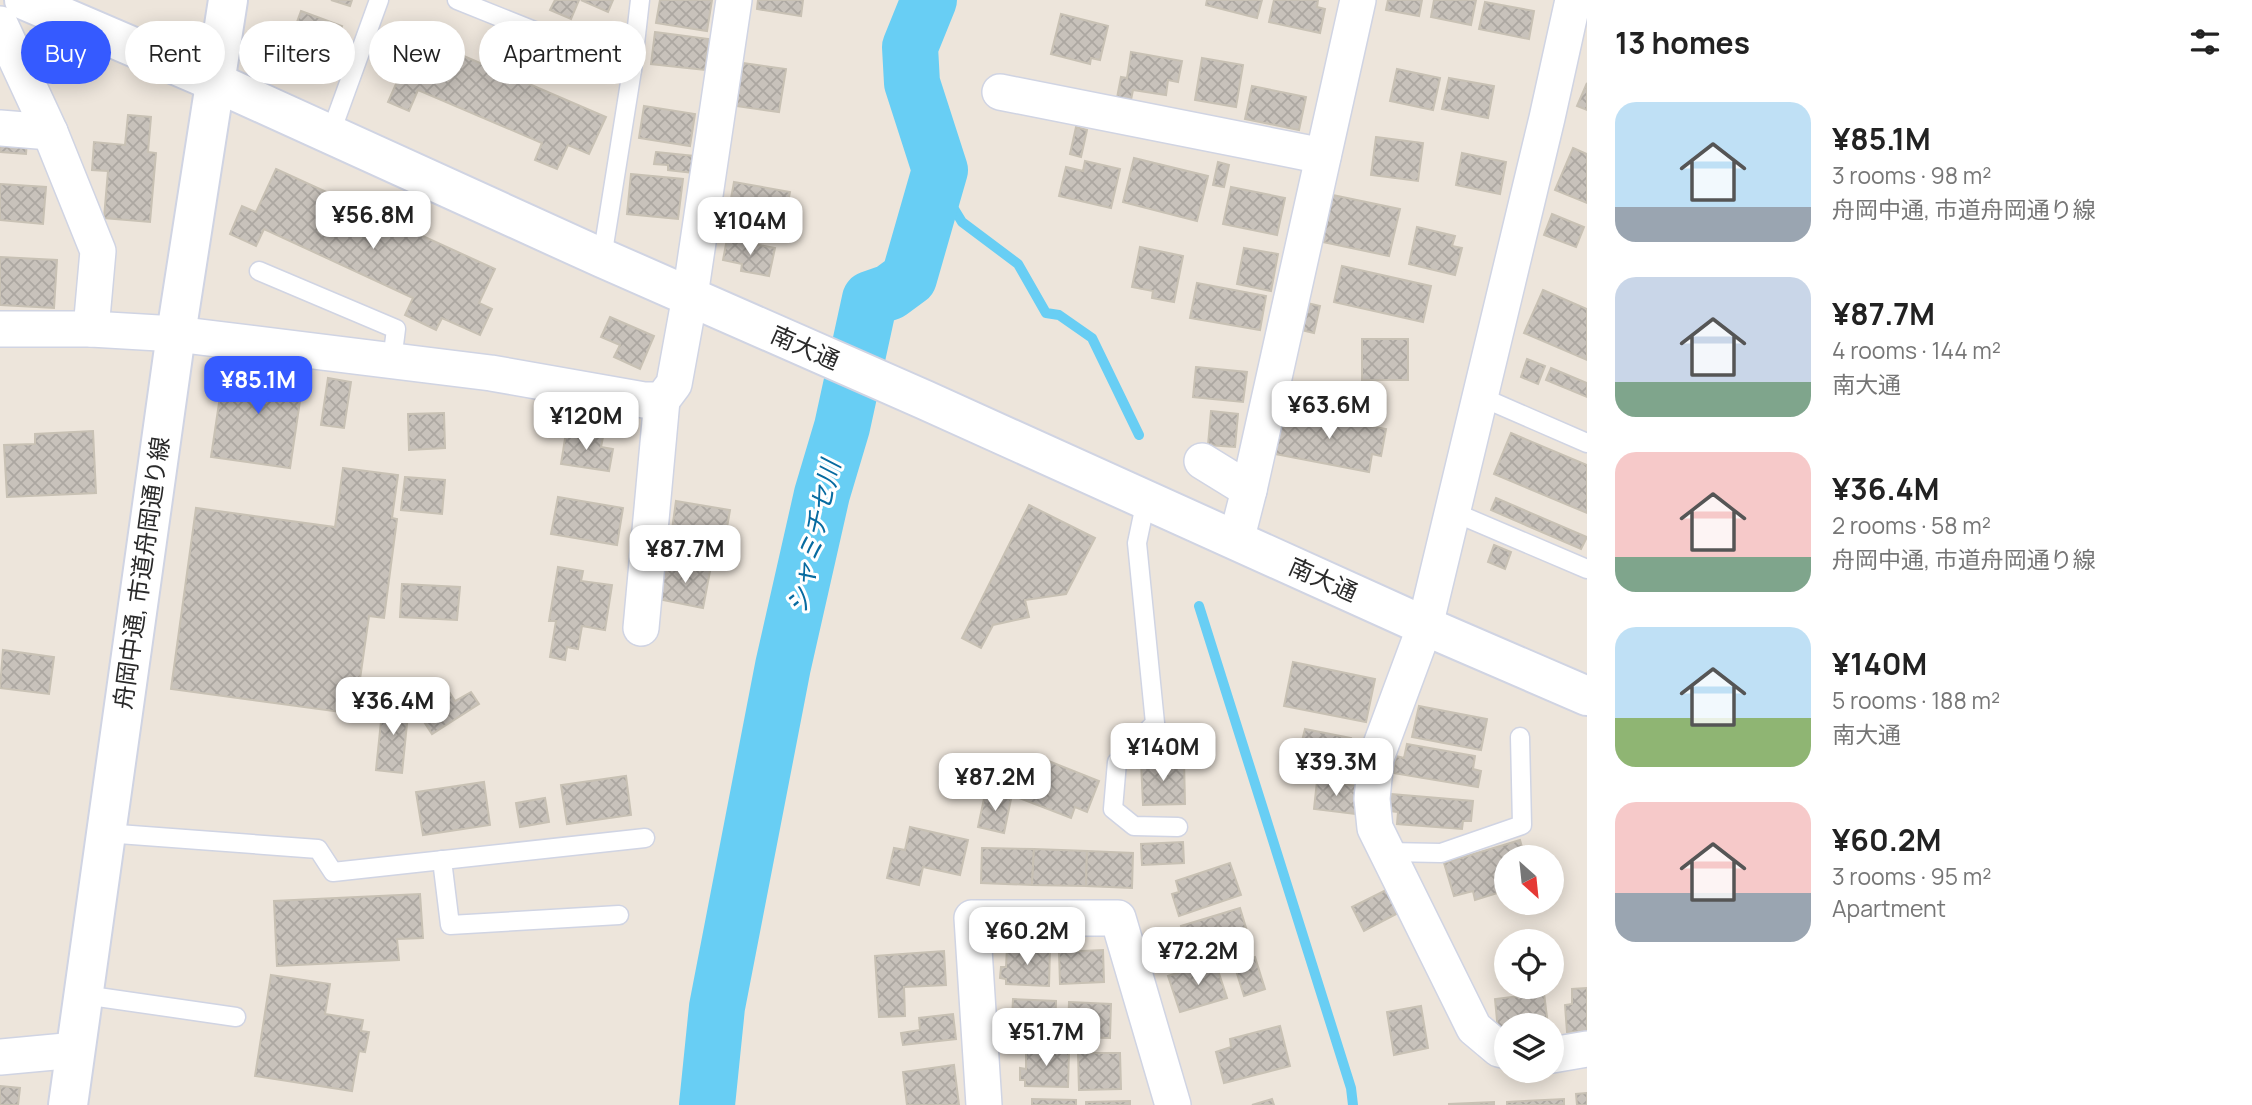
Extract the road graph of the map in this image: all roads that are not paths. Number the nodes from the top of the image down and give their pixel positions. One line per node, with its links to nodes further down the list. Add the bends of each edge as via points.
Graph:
1 (24, 0): 13 (street, 南大通)
2 (228, 0): 9 (street, 舟岡中通, 市道舟岡通り線)
3 (379, 0): 20 (lane)
4 (457, 0): 10 (lane)
5 (640, 0): 11 (lane)
6 (734, 0): 24 (street)
7 (1358, 0): 21 (street)
8 (1573, 0): 29 (street)
9 (225, 21)
10 (510, 21)
11 (638, 21)
12 (0, 24): 19 (street)
13 (125, 43)
14 (215, 84): 27 (street, 舟岡中通, 市道舟岡通り線)
15 (219, 84): 20 (street, 南大通)
16 (630, 84): 22 (lane)
17 (1000, 92): 21 (street)
18 (0, 128): 19 (street)
19 (50, 132): 26 (street, via 98,251)
20 (330, 135): 22 (street, 南大通)
21 (1323, 156): 33 (street)
22 (603, 258): 24 (street, 南大通)
23 (260, 271): 28 (lane, via 396,329)
24 (690, 296): 30 (street, via 674,384); 34 (street, 南大通)
25 (0, 329): 26 (street)
26 (91, 329): 27 (street)
27 (176, 334): 28 (street); 43 (street, 舟岡中通, 市道舟岡通り線)
28 (392, 361): 30 (street)
29 (1479, 396): 31 (lane); 35 (street)
30 (662, 400): 39 (street)
31 (1587, 443)
32 (1202, 461): 33 (street)
33 (1249, 490): 36 (street)
34 (1146, 500): 36 (street, 南大通); 42 (lane, via 1137,543 1155,723 1116,762 1113,809 1134,826)
35 (1451, 511): 37 (lane); 38 (street)
36 (1236, 541): 38 (street, 南大通)
37 (1587, 569)
38 (1425, 626): 40 (street, 南大通); 45 (street, via 1376,758 1375,828)
39 (641, 628)
40 (1587, 696)
41 (1520, 737): 45 (lane, via 1522,825 1441,853)
42 (1178, 827)
43 (106, 834): 46 (lane, via 318,849 333,872); 48 (street, 舟岡中通, 市道舟岡通り線)
44 (645, 838): 46 (lane)
45 (1387, 852): 50 (street, via 1474,1028)
46 (442, 860): 47 (lane, via 450,925)
47 (619, 915)
48 (84, 995): 49 (lane); 52 (street, 舟岡中通, 市道舟岡通り線)
49 (236, 1017)
50 (1494, 1045)
51 (1587, 1049): 53 (street)
52 (76, 1050): 54 (street); 55 (street, 舟岡中通, 市道舟岡通り線)
53 (1564, 1053)
54 (0, 1057)
55 (68, 1105)
56 (984, 1105): 57 (street, via 972,918 1118,918)
57 (1173, 1105)

